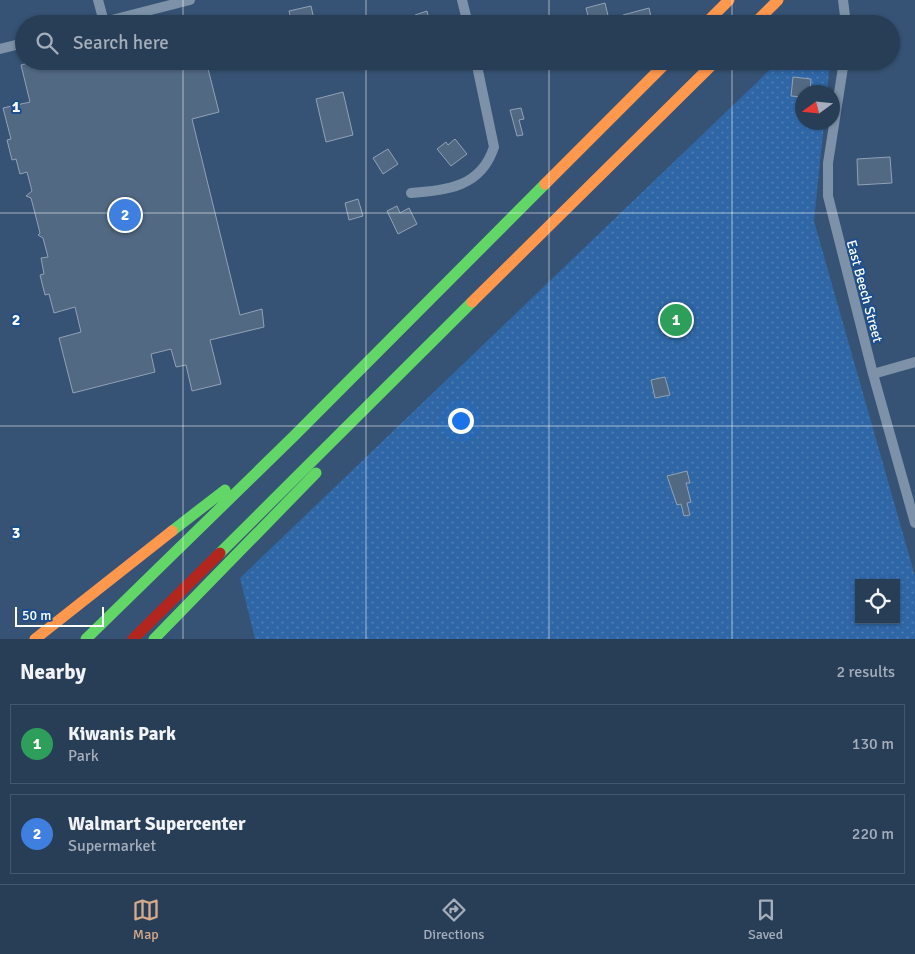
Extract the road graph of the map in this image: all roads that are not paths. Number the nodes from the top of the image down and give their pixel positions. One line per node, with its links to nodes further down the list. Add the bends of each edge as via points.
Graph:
1 (98, 0): 7 (street)
2 (190, 0): 8 (street)
3 (462, 0): 9 (street)
4 (729, 0): 10 (highway)
5 (778, 0): 11 (highway)
6 (843, 0): 12 (street)
7 (99, 15)
8 (131, 15)
9 (466, 15)
10 (714, 15)
11 (763, 15)
12 (845, 15)
13 (15, 45): 14 (street)
14 (0, 49)
15 (478, 70): 19 (street, via 494,147 483,168 468,181 449,190)
16 (659, 70): 23 (highway)
17 (707, 70): 20 (highway)
18 (843, 70): 22 (street, East Beech Street, via 828,163 828,196)
19 (411, 193)
20 (476, 300): 27 (highway); 28 (highway, via 296,496)
21 (915, 362): 22 (street)
22 (873, 374): 24 (street, East Beech Street)
23 (294, 436): 25 (highway); 26 (highway)
24 (915, 523)
25 (35, 639)
26 (86, 639)
27 (133, 639)
28 (154, 639)

